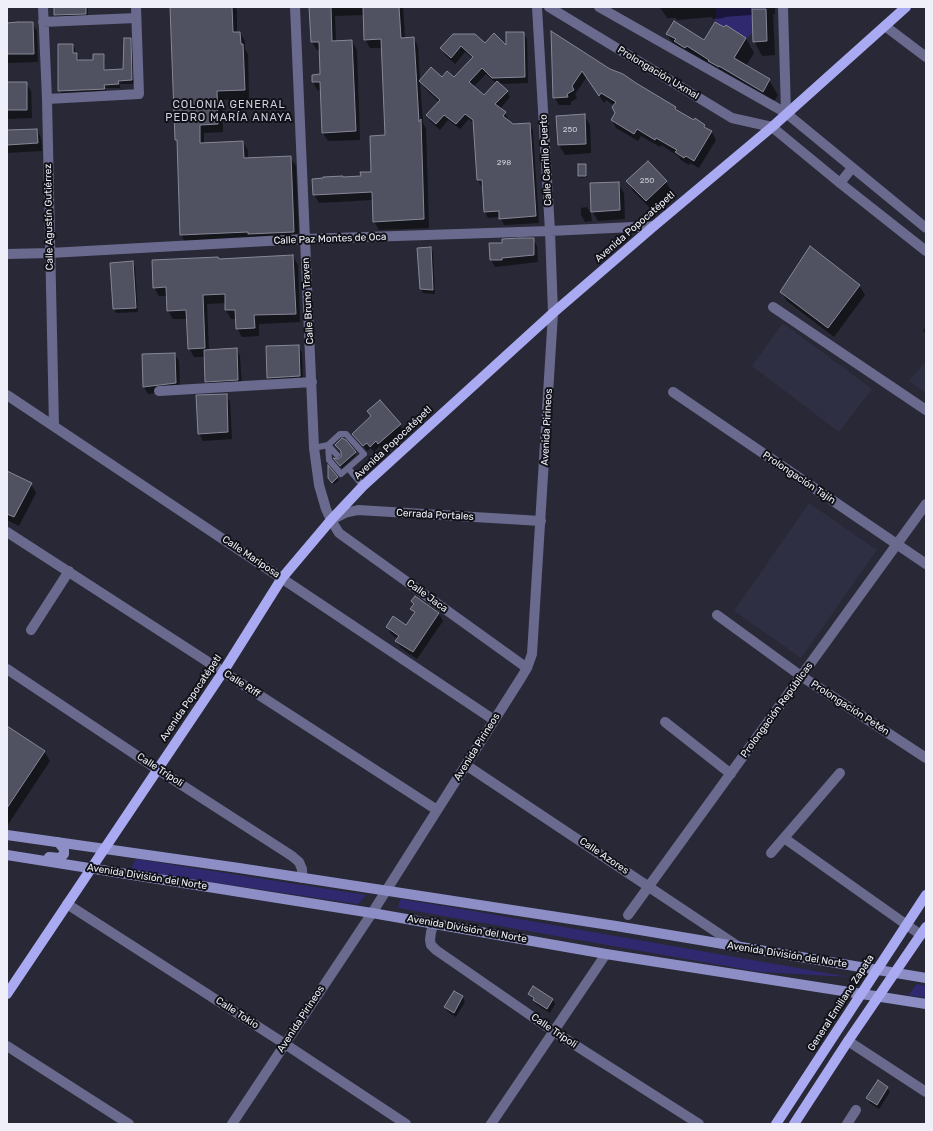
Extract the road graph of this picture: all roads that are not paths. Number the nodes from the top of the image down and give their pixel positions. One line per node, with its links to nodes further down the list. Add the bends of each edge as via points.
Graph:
1 (42, 7): 10 (street, Calle Agustín Gutiérrez)
2 (136, 7): 9 (street)
3 (295, 7): 21 (street, Calle Bruno Traven)
4 (537, 7): 20 (street, Calle Carrillo Puerto)
5 (549, 7): 15 (street, Prolongación Uxmal, via 732,118)
6 (599, 7): 14 (street)
7 (783, 7): 14 (street)
8 (906, 7): 11 (main road, Avenida Popocatépetl)
9 (136, 18): 10 (street); 13 (street, via 139,94)
10 (43, 22): 13 (street, Calle Agustín Gutiérrez)
11 (885, 26): 12 (street); 14 (main road, Avenida Popocatépetl)
12 (926, 57)
13 (47, 99): 23 (street, Calle Agustín Gutiérrez)
14 (786, 113): 15 (main road, Avenida Popocatépetl); 16 (street)
15 (772, 127): 17 (street); 18 (main road, Avenida Popocatépetl)
16 (852, 168): 17 (street); 19 (street)
17 (840, 183): 22 (street)
18 (654, 226): 20 (street, Calle Paz Montes de Oca); 26 (main road, Avenida Popocatépetl)
19 (926, 228)
20 (550, 231): 21 (street, Calle Paz Montes de Oca); 26 (street, Calle Carrillo Puerto)
21 (304, 239): 23 (street, Calle Paz Montes de Oca); 27 (street, Calle Bruno Traven)
22 (926, 250)
23 (50, 253): 24 (street, Calle Paz Montes de Oca); 32 (street, Calle Agustín Gutiérrez)
24 (7, 254)
25 (773, 307): 31 (street)
26 (553, 313): 37 (main road, Avenida Popocatépetl); 40 (street, Avenida Pirineos)
27 (312, 382): 28 (street); 34 (street, Calle Bruno Traven)
28 (159, 392)
29 (673, 392): 42 (street, Prolongación Tajín)
30 (7, 395): 32 (street, Calle Mariposa)
31 (926, 410)
32 (54, 426): 45 (street, Calle Mariposa)
33 (328, 445): 34 (lane); 35 (lane); 36 (lane, via 329,460 341,474); 36 (lane, via 341,434 346,434 364,454)
34 (314, 448): 39 (street, Calle Bruno Traven, via 319,485)
35 (336, 455)
36 (348, 468): 37 (lane)
37 (363, 486): 39 (main road, Avenida Popocatépetl)
38 (926, 504): 42 (street, Prolongación Repúblicas)
39 (331, 520): 40 (street, Cerrada Portales, via 344,513 358,510); 45 (main road, Avenida Popocatépetl); 48 (street, Calle Jaca, via 339,533)
40 (541, 520): 48 (street, Avenida Pirineos, via 532,654)
41 (7, 532): 44 (street, Calle Riff)
42 (897, 545): 43 (street, Prolongación Tajín); 51 (street, Prolongación Repúblicas)
43 (926, 564)
44 (69, 571): 47 (street); 50 (street, Calle Riff)
45 (282, 578): 50 (main road, Avenida Popocatépetl); 52 (street, Calle Mariposa)
46 (717, 615): 51 (street, Prolongación Petén)
47 (31, 630)
48 (527, 668): 52 (street, Avenida Pirineos)
49 (7, 669): 56 (street, Calle Trípoli)
50 (223, 672): 56 (main road, Avenida Popocatépetl); 59 (street, Calle Riff)
51 (802, 676): 54 (street, Prolongación Petén); 57 (street, Prolongación Repúblicas)
52 (494, 720): 55 (street, Avenida Pirineos)
53 (665, 722): 57 (street)
54 (926, 758)
55 (466, 765): 59 (street, Avenida Pirineos); 69 (street, Calle Azores)
56 (157, 769): 63 (main road, Avenida Popocatépetl); 68 (street, Calle Trípoli, via 292,856 299,862)
57 (731, 774): 69 (street, Prolongación Repúblicas)
58 (840, 774): 61 (street)
59 (437, 810): 70 (street, Avenida Pirineos)
60 (7, 835): 62 (main road, Avenida División del Norte)
61 (784, 838): 65 (street); 76 (street)
62 (58, 842): 63 (main road, Avenida División del Norte); 64 (main road, via 65,852 60,858)
63 (104, 848): 67 (main road, Avenida Popocatépetl); 68 (main road, Avenida División del Norte)
64 (7, 850)
65 (771, 853)
66 (7, 855): 67 (main road, Avenida División del Norte)
67 (91, 869): 72 (main road, Avenida Popocatépetl); 73 (main road, Avenida División del Norte)
68 (302, 878): 70 (main road, Avenida División del Norte)
69 (649, 886): 74 (street, Prolongación Repúblicas); 78 (street, Calle Azores)
70 (385, 892): 73 (street, Avenida Pirineos); 78 (main road, Avenida División del Norte)
71 (926, 895): 76 (main road, General Emiliano Zapata)
72 (67, 904): 84 (main road, Avenida Popocatépetl); 89 (street, Calle Tokio)
73 (372, 913): 75 (main road, Avenida División del Norte); 89 (street, Avenida Pirineos)
74 (628, 915)
75 (434, 924): 79 (main road, Avenida División del Norte); 87 (street, Calle Trípoli, via 430,940 436,950)
76 (906, 925): 77 (street); 80 (main road, General Emiliano Zapata)
77 (924, 931): 81 (main road)
78 (741, 948): 80 (main road, Avenida División del Norte)
79 (606, 954): 83 (main road, Avenida División del Norte); 87 (street)
80 (878, 969): 81 (main road, Avenida División del Norte); 83 (main road, General Emiliano Zapata)
81 (896, 972): 82 (main road, Avenida División del Norte); 85 (main road)
82 (926, 978)
83 (860, 993): 85 (main road, Avenida División del Norte); 98 (main road, General Emiliano Zapata)
84 (7, 994)
85 (878, 996): 86 (main road, Avenida División del Norte); 88 (main road)
86 (926, 1004)
87 (553, 1031): 96 (street); 97 (street, Calle Trípoli)
88 (848, 1041): 91 (street); 99 (main road)
89 (285, 1044): 94 (street, Avenida Pirineos); 95 (street, Calle Tokio)
90 (7, 1046): 93 (street)
91 (926, 1092)
92 (856, 1110): 100 (street)
93 (129, 1124)
94 (232, 1124)
95 (406, 1124)
96 (491, 1124)
97 (699, 1124)
98 (776, 1124)
99 (794, 1124)
100 (847, 1124)

